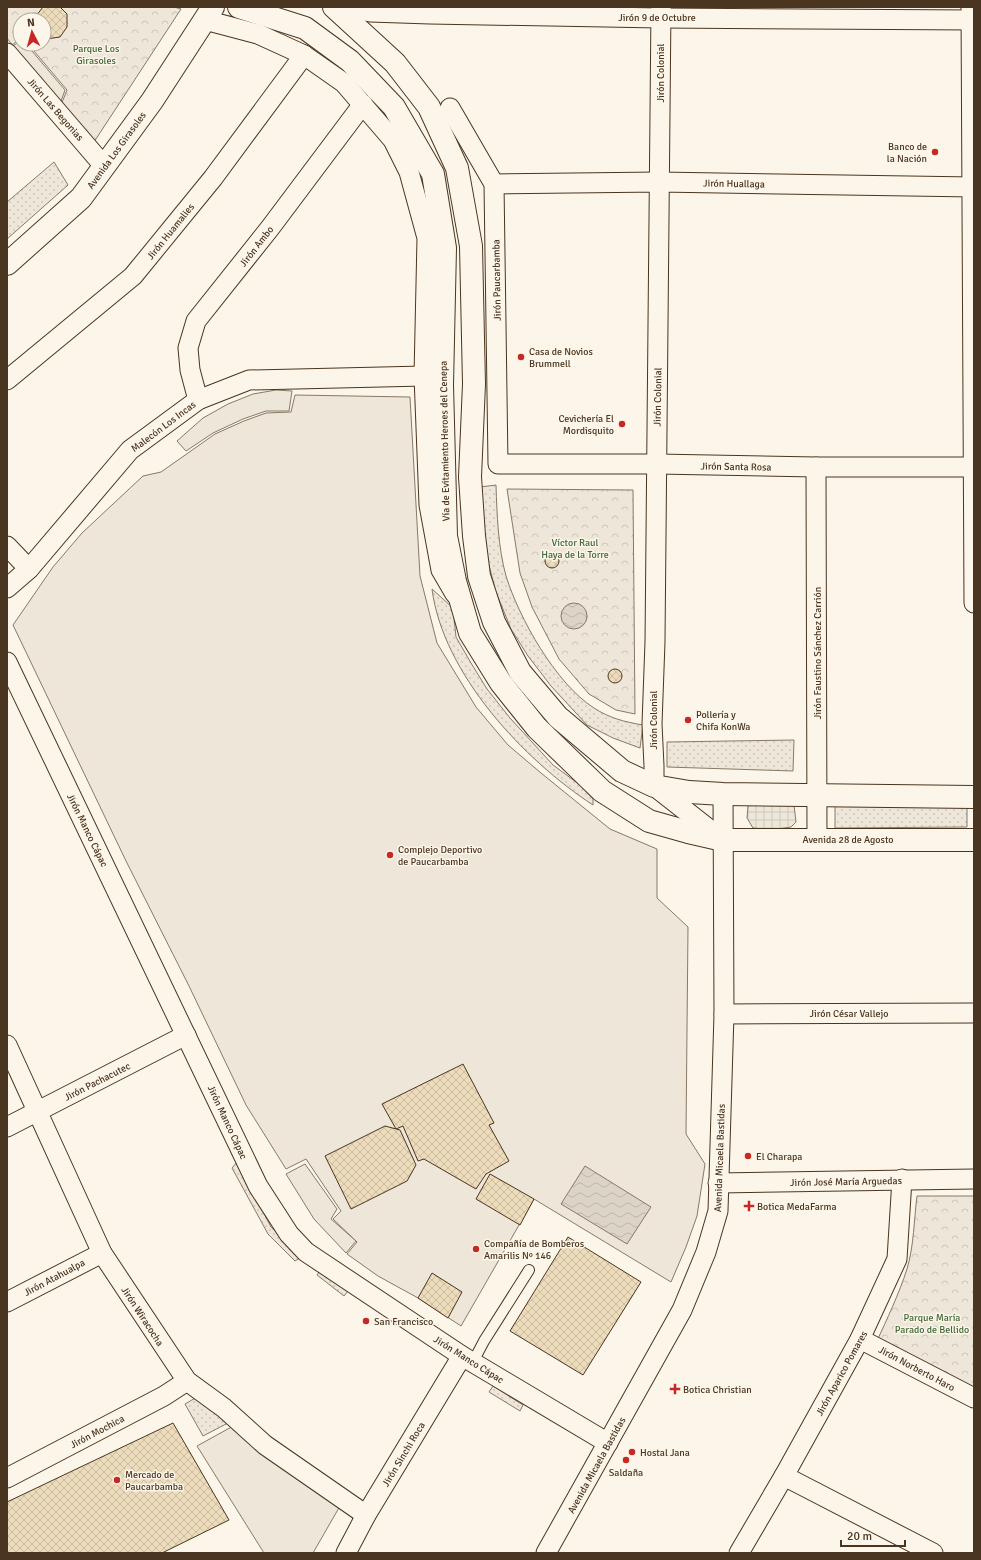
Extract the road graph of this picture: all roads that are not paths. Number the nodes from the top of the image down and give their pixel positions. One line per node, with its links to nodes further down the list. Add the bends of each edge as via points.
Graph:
1 (239, 7): 27 (main road, Vía de Evitamiento Heroes del Cenepa, via 305,28 350,61 394,107 433,174 445,248 442,385 446,536)
2 (334, 7): 29 (main road, via 395,63 429,107 457,168 471,246 474,384 470,477 474,536 479,576 494,622 520,672 558,718 622,772)
3 (340, 7): 4 (street, Jirón 9 de Octubre, via 387,13)
4 (660, 12): 6 (street, Jirón 9 de Octubre); 12 (street, Jirón Colonial)
5 (209, 13): 8 (street); 11 (main road, Avenida Los Girasoles, via 152,101)
6 (972, 15): 14 (street)
7 (7, 53): 11 (street, Jirón Las Begonias)
8 (304, 55): 9 (street, via 344,83); 17 (street, Jirón Huamalies, via 213,178 133,276)
9 (363, 104): 16 (street, via 393,140 410,172 427,238); 18 (street, Jirón Ambo, via 196,321 188,348 190,370)
10 (450, 108): 13 (street, Jirón Paucarbamba)
11 (104, 166): 15 (main road, Avenida Los Girasoles, via 81,198)
12 (659, 182): 13 (street, Jirón Huallaga); 14 (street, Jirón Huallaga); 20 (street, Jirón Colonial)
13 (494, 184): 19 (street, Jirón Paucarbamba)
14 (972, 187): 22 (street)
15 (7, 264)
16 (424, 376): 18 (street, Malecón Los Incas, via 249,380); 27 (street, via 429,505 441,570)
17 (7, 380)
18 (198, 400): 24 (street, Malecón Los Incas, via 130,450)
19 (498, 464): 20 (street, Jirón Santa Rosa)
20 (657, 464): 21 (street, Jirón Santa Rosa); 29 (street, Jirón Colonial, via 652,724)
21 (816, 467): 22 (street, Jirón Santa Rosa); 31 (street, Jirón Faustino Sánchez Carrión)
22 (974, 467): 26 (street)
23 (7, 546): 24 (street)
24 (29, 569): 25 (street, Malecón Los Incas)
25 (7, 588)
26 (974, 603)
27 (462, 604): 34 (main road, Vía de Evitamiento Heroes del Cenepa, via 470,633 501,683 537,728 602,791 649,821)
28 (7, 662): 38 (street, Jirón Manco Cápac)
29 (654, 786): 30 (main road); 34 (street)
30 (724, 794): 31 (main road); 34 (street, Avenida Micaela Bastidas)
31 (817, 796): 32 (main road); 33 (street, Jirón Faustino Sánchez Carrión)
32 (974, 797)
33 (817, 839): 34 (main road, Avenida 28 de Agosto); 35 (main road, Avenida 28 de Agosto)
34 (723, 840): 37 (street, Avenida Micaela Bastidas)
35 (974, 840)
36 (974, 1013): 37 (street, Jirón César Vallejo)
37 (724, 1014): 44 (street, Avenida Micaela Bastidas)
38 (186, 1035): 40 (street, Jirón Pachacutec); 49 (street, Jirón Manco Cápac, via 258,1186 289,1234 306,1252)
39 (7, 1045): 40 (street, Jirón Wiracocha)
40 (38, 1112): 41 (street, Jirón Pachacutec); 45 (street, Jirón Wiracocha)
41 (7, 1127)
42 (902, 1180): 43 (street, Jirón José María Arguedas); 44 (street, Jirón José María Arguedas); 48 (street, Jirón Aparico Pomares, via 897,1260)
43 (974, 1180)
44 (718, 1183): 52 (street, Avenida Micaela Bastidas, via 718,1211 706,1252 685,1303)
45 (102, 1253): 47 (street, Jirón Atahualpa); 50 (street, Jirón Wiracocha)
46 (529, 1270): 49 (lane, via 484,1341)
47 (7, 1302)
48 (860, 1339): 51 (street, Jirón Norberto Haro); 53 (street, Jirón Aparico Pomares)
49 (467, 1359): 52 (street, Jirón Manco Cápac); 55 (street, Jirón Sinchi Roca)
50 (187, 1381): 54 (street, Jirón Mochica, via 164,1396); 55 (street, Jirón Wiracocha, via 224,1408 265,1445)
51 (974, 1398)
52 (608, 1443): 57 (street, Avenida Micaela Bastidas)
53 (784, 1476): 58 (street, Jirón Aparico Pomares); 59 (street)
54 (7, 1478)
55 (366, 1515): 56 (street, Jirón Sinchi Roca)
56 (346, 1553)
57 (546, 1553)
58 (739, 1553)
59 (933, 1553)

